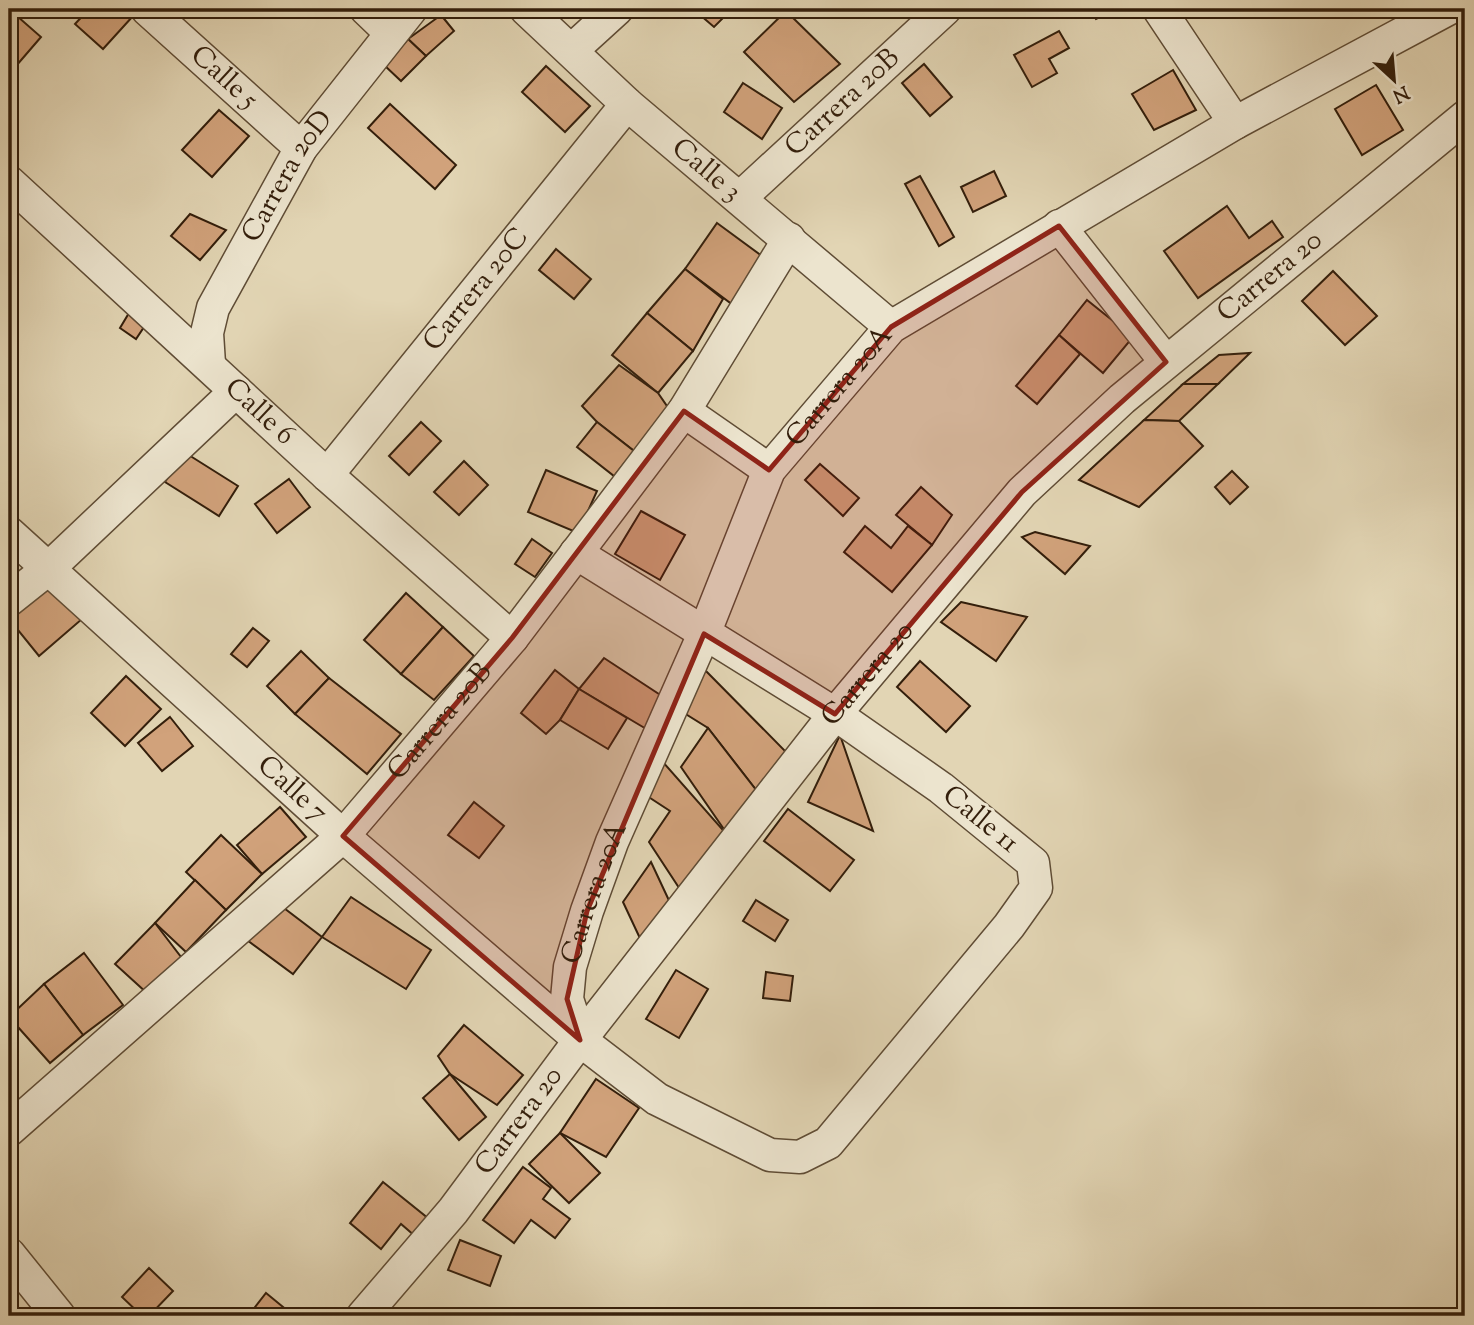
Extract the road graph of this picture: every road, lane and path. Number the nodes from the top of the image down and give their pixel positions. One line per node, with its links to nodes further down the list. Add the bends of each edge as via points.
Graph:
1 (147, 9): 14 (street, Calle 5)
2 (366, 9): 9 (street)
3 (411, 9): 9 (street, Carrera 20D)
4 (526, 9): 10 (street, Calle 3)
5 (617, 9): 10 (street)
6 (945, 9): 16 (street, Carrera 20B)
7 (1159, 9): 13 (street)
8 (1448, 9): 13 (street, Carrera 20A)
9 (391, 33): 14 (street, Carrera 20D)
10 (572, 50): 11 (street, Calle 3)
11 (627, 104): 16 (street, Calle 3); 25 (street, Carrera 20C)
12 (1465, 117): 20 (street, Carrera 20)
13 (1235, 122): 17 (street, Carrera 20A)
14 (301, 148): 21 (street, Carrera 20D, via 213,308 206,333)
15 (9, 182): 21 (street, Calle 6)
16 (740, 198): 18 (street, Calle 3)
17 (1059, 226): 19 (street, Carrera 20A); 20 (street)
18 (789, 239): 19 (street, Calle 3); 23 (street, Carrera 20B)
19 (891, 327): 24 (street, Carrera 20A)
20 (1166, 362): 32 (street, Carrera 20, via 1022,492)
21 (209, 364): 22 (street, Calle 6)
22 (236, 391): 25 (street, Calle 6); 28 (street)
23 (684, 411): 24 (street); 27 (street, Carrera 20B)
24 (769, 470): 30 (street, Carrera 20A)
25 (327, 475): 31 (street, Calle 6)
26 (9, 533): 28 (street, Calle 7)
27 (576, 553): 30 (street, Calle 11); 31 (street, Carrera 20B)
28 (48, 569): 29 (street); 33 (street, Calle 7)
29 (9, 600)
30 (704, 634): 32 (street, Calle 11); 34 (street, Carrera 20A, via 612,842 587,911 570,967 567,999)
31 (512, 638): 33 (street, Carrera 20B)
32 (835, 714): 34 (street, Carrera 20); 34 (street, Calle 11, via 941,788 1033,863 1036,888 1009,926 828,1143 800,1157 770,1155 657,1099)
33 (343, 836): 34 (street, Calle 7); 35 (street, Carrera 20B)
34 (580, 1040): 38 (street, Carrera 20, via 453,1211)
35 (9, 1130)
36 (9, 1254): 37 (street)
37 (59, 1316)
38 (363, 1316)

